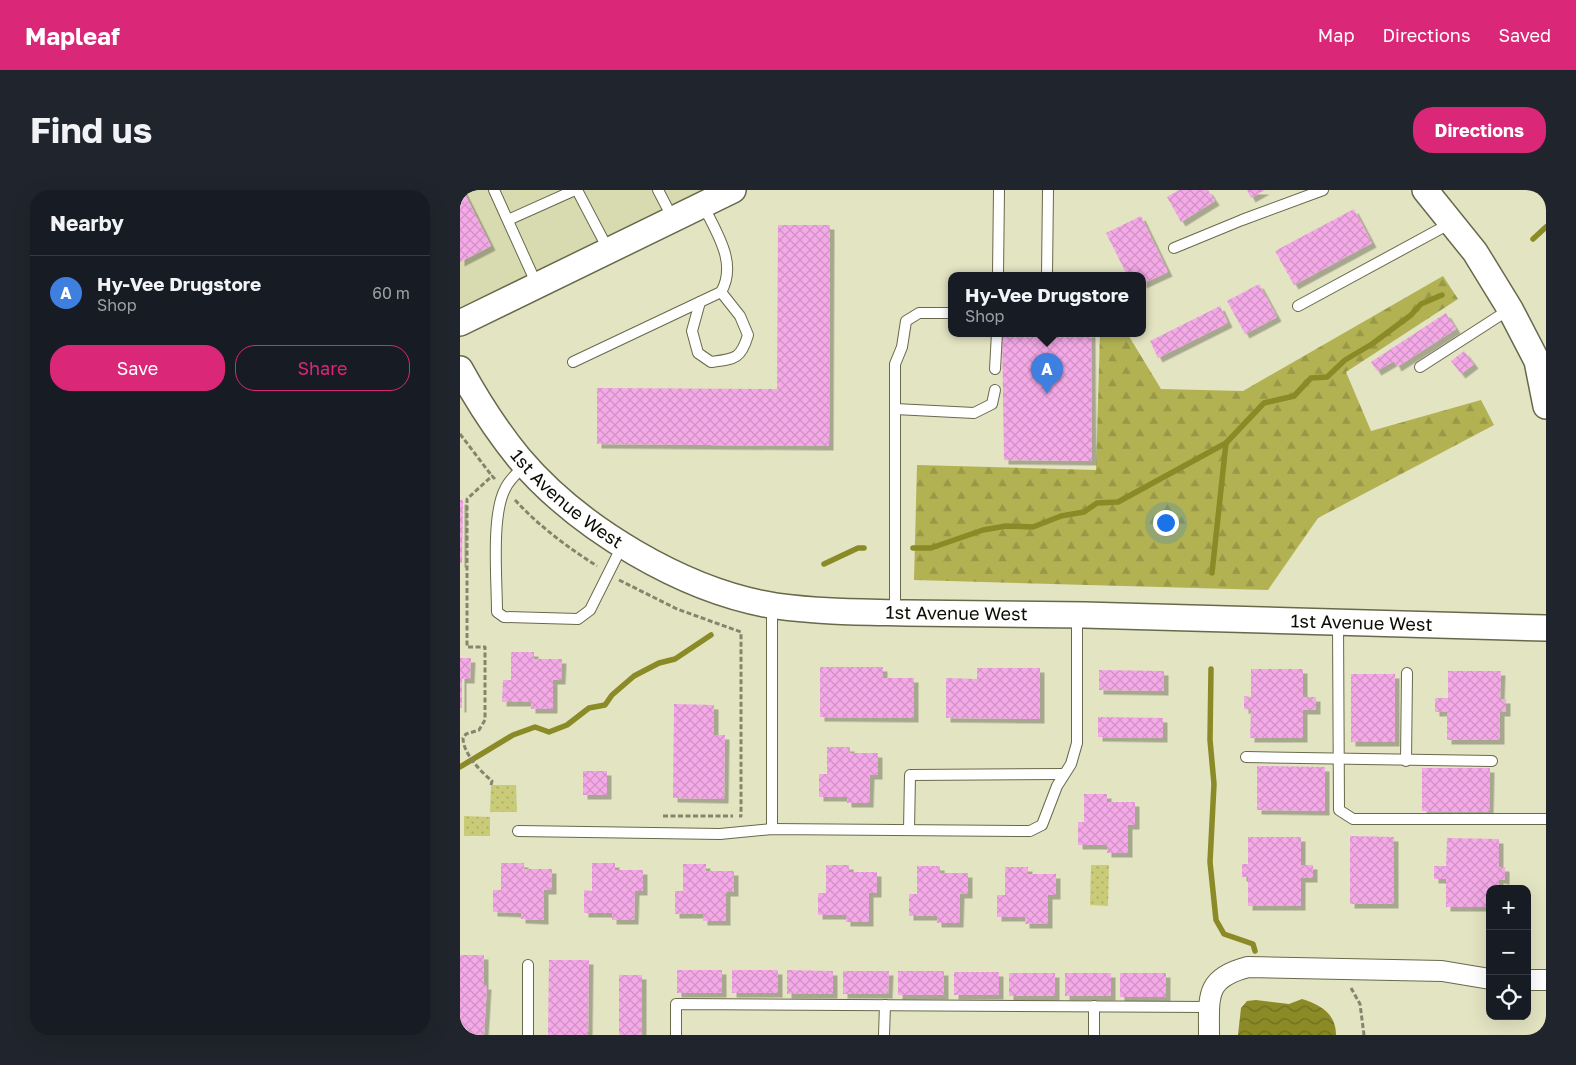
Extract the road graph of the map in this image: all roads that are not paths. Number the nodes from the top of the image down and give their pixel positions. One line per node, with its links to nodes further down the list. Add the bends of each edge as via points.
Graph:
1 (494, 190): 10 (lane)
2 (576, 190): 10 (lane); 14 (lane)
3 (658, 190): 11 (lane)
4 (734, 190): 9 (street)
5 (999, 190): 15 (lane)
6 (1048, 190): 16 (lane)
7 (1323, 190): 13 (lane)
8 (1425, 190): 12 (street)
9 (704, 205): 11 (street); 18 (lane, via 724,248 728,266 727,282)
10 (508, 220): 17 (lane)
11 (673, 220): 14 (street)
12 (1452, 223): 20 (lane); 21 (street, via 1475,252)
13 (1174, 248)
14 (609, 251): 17 (street)
15 (998, 272)
16 (1047, 272)
17 (538, 286): 23 (street)
18 (721, 292): 19 (lane); 19 (lane, via 740,316 748,335 743,351 732,359 711,362 698,353 692,330)
19 (700, 302): 25 (lane)
20 (1298, 306)
21 (1510, 309): 26 (lane); 30 (street, via 1537,361)
22 (948, 313): 31 (lane, via 919,313 906,321 902,347 895,364)
23 (460, 323)
24 (997, 337): 28 (lane)
25 (573, 362)
26 (1420, 366)
27 (460, 369): 32 (street, 1st Avenue West, via 482,408)
28 (995, 369)
29 (995, 390): 31 (lane, via 992,404 974,413)
30 (1546, 406)
31 (895, 409): 35 (lane)
32 (525, 464): 33 (street, 1st Avenue West, via 568,505); 33 (lane, via 505,488 499,506 497,612 504,617 578,619 590,610)
33 (622, 545): 34 (street, 1st Avenue West, via 668,571 720,591)
34 (772, 605): 35 (street, 1st Avenue West, via 830,612); 46 (lane)
35 (895, 613): 36 (street, 1st Avenue West)
36 (1078, 615): 37 (street, 1st Avenue West); 44 (lane, via 1077,743 1071,764)
37 (1338, 623): 38 (street, 1st Avenue West); 41 (lane)
38 (1546, 628)
39 (1407, 673): 42 (lane)
40 (1246, 757): 41 (lane)
41 (1339, 760): 42 (lane); 45 (lane, via 1339,810 1353,819)
42 (1406, 761): 43 (lane)
43 (1492, 761)
44 (1064, 774): 47 (lane, via 1042,826 1030,831); 47 (lane, via 910,774)
45 (1546, 819)
46 (772, 829): 47 (lane); 48 (lane, via 720,834)
47 (910, 830)
48 (518, 831)
49 (528, 965): 56 (lane)
50 (1486, 978): 55 (street, via 1442,971 1248,967 1230,972 1215,982 1209,996)
51 (1531, 980): 52 (street)
52 (1546, 980)
53 (884, 1006): 54 (lane); 57 (lane, via 676,1004); 58 (lane)
54 (1094, 1006): 55 (lane); 59 (lane)
55 (1209, 1007): 60 (street)
56 (528, 1035)
57 (676, 1035)
58 (884, 1035)
59 (1094, 1035)
60 (1209, 1035)

